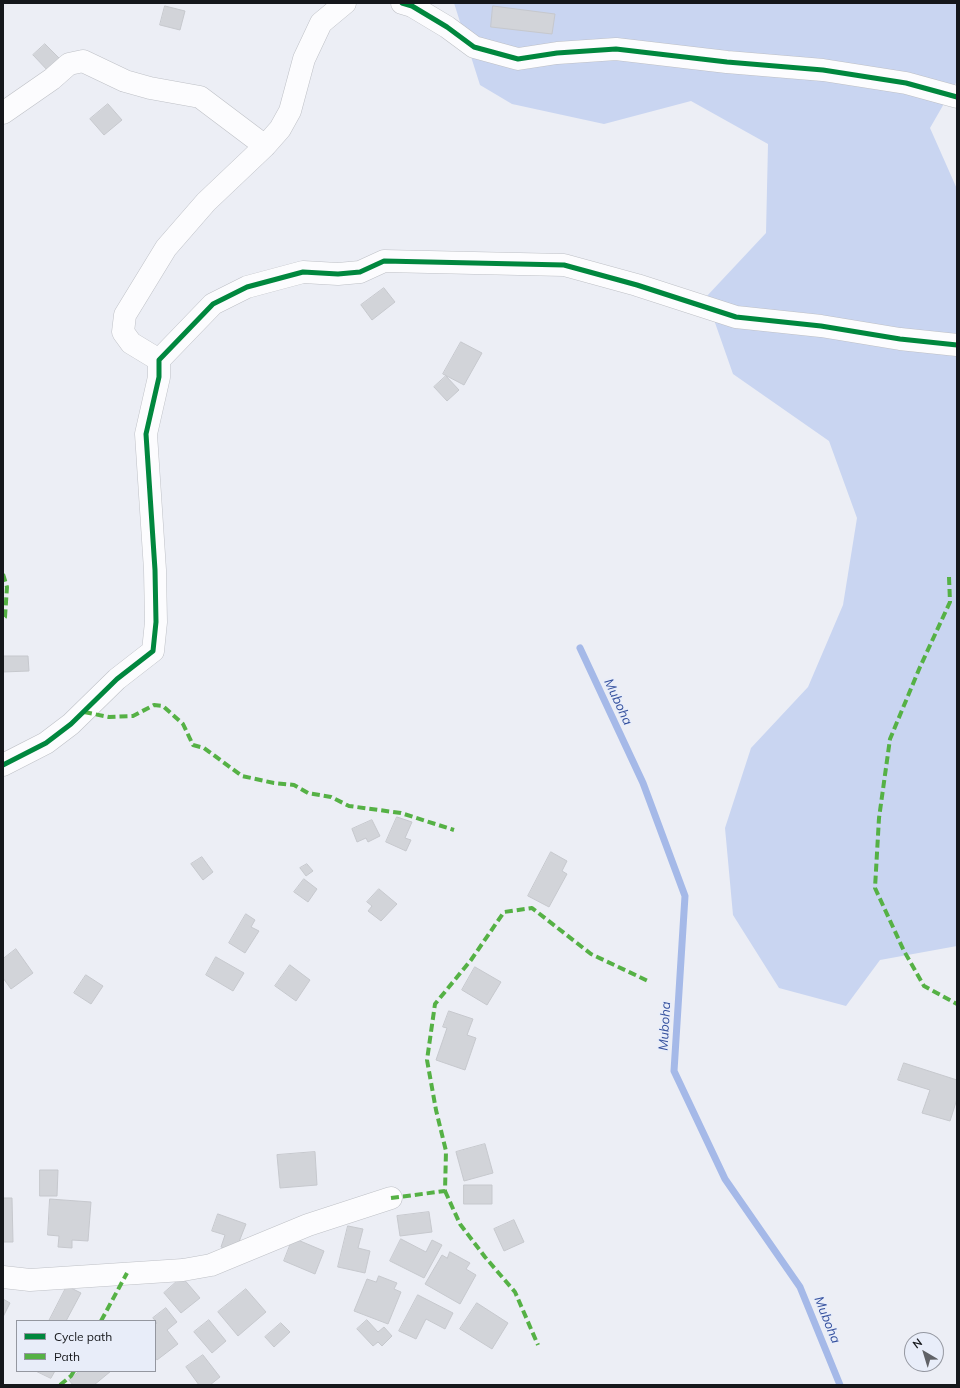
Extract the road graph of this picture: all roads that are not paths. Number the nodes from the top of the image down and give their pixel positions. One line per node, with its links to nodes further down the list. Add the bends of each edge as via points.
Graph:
1 (345, 3): 5 (street, via 321,23 304,59 290,111 280,129)
2 (402, 3): 3 (street, via 435,20 474,47 518,58 616,49 824,70 906,82)
3 (957, 97)
4 (3, 113): 5 (street, via 69,64 83,61 125,81 200,97)
5 (265, 146): 7 (street, via 206,202 166,248 125,315 123,332 131,343)
6 (957, 345): 7 (street, via 736,316 564,265 384,261 360,272 303,272 247,287 213,304)
7 (159, 360): 8 (street, via 159,377 146,434 155,570 156,622 153,651 117,679 71,724 46,743)
8 (3, 765)
9 (390, 1198): 10 (street, via 308,1225 211,1265 190,1269 30,1280)
10 (3, 1277)

